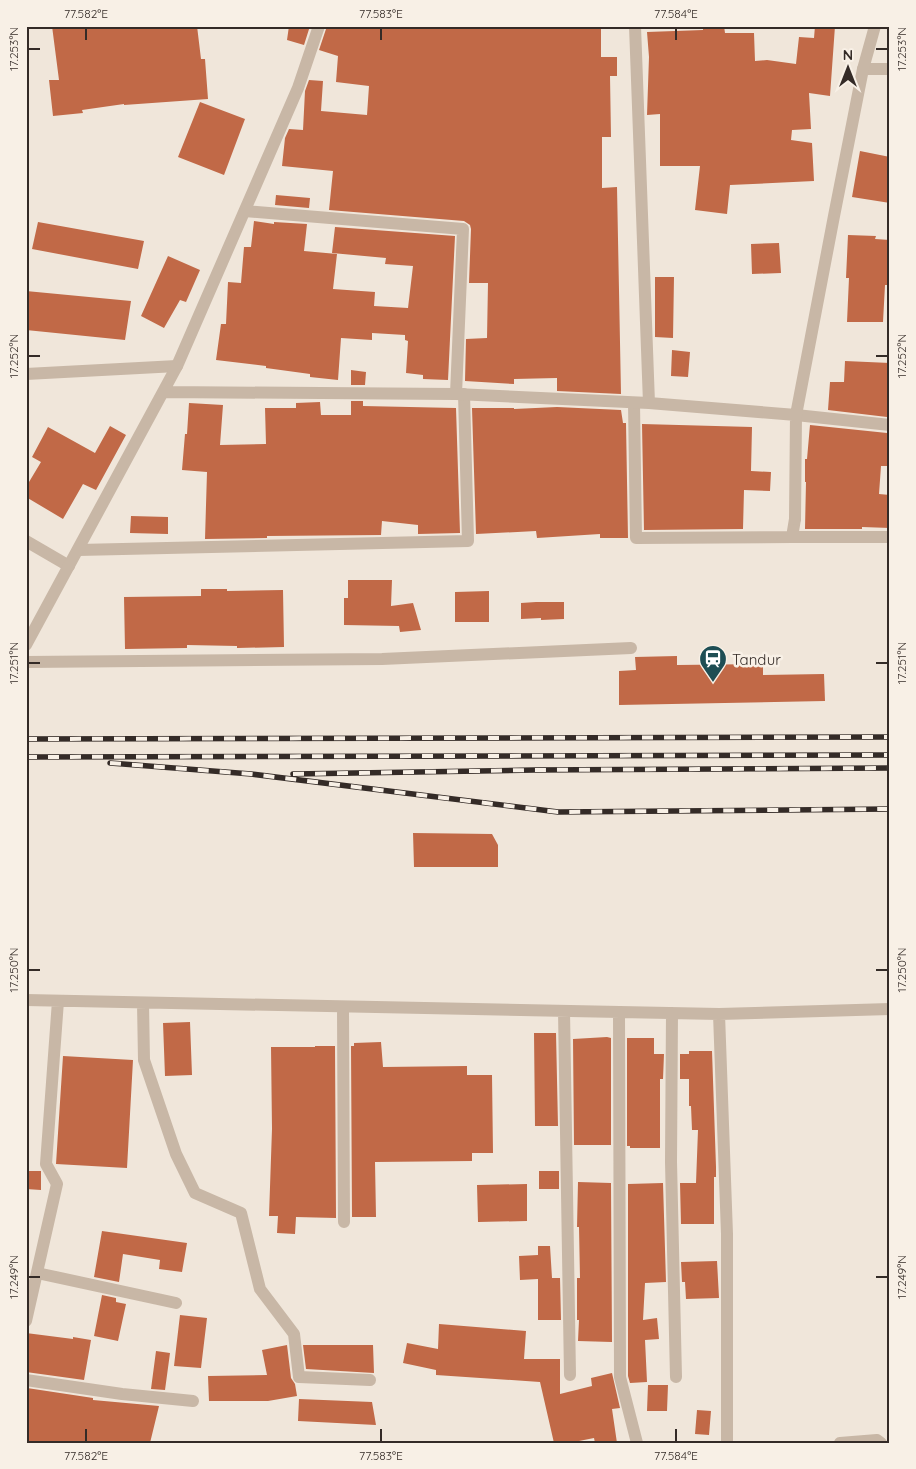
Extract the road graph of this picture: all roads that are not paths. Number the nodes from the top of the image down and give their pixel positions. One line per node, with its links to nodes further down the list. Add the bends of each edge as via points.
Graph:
1 (319, 26): 6 (street, via 298,88)
2 (635, 26): 12 (street)
3 (875, 26): 4 (street)
4 (863, 69): 5 (street); 13 (street)
5 (890, 70)
6 (245, 211): 7 (street); 10 (street, via 463,229)
7 (177, 366): 8 (street); 9 (street)
8 (26, 374)
9 (164, 392): 10 (street); 18 (street)
10 (460, 394): 11 (street); 18 (street, via 468,541)
11 (634, 403): 12 (street); 15 (street, via 636,538)
12 (649, 403): 13 (street)
13 (796, 415): 14 (street); 15 (street)
14 (890, 425)
15 (792, 537): 16 (street)
16 (890, 537)
17 (26, 541): 19 (street)
18 (78, 550): 19 (street)
19 (70, 566): 20 (street)
20 (26, 645)
21 (631, 648): 22 (street, via 382,659)
22 (26, 662)
23 (26, 1000): 24 (street)
24 (58, 1001): 25 (street); 33 (street, via 46,1164 57,1184)
25 (143, 1003): 26 (street); 39 (street, via 144,1060 176,1154 195,1193 241,1213 260,1289 294,1334 299,1377)
26 (343, 1007): 28 (street); 32 (street)
27 (890, 1009): 31 (street)
28 (564, 1011): 29 (street); 36 (street)
29 (619, 1012): 30 (street); 41 (street, via 620,1377)
30 (672, 1013): 31 (street); 37 (street, via 671,1162)
31 (719, 1014): 42 (street, via 726,1234)
32 (344, 1222)
33 (37, 1273): 34 (street); 35 (street)
34 (176, 1303)
35 (26, 1321)
36 (570, 1375)
37 (676, 1377)
38 (26, 1380): 40 (street)
39 (370, 1380)
40 (193, 1402)
41 (637, 1443)
42 (727, 1443)
43 (840, 1443): 44 (street, via 877,1440)
44 (881, 1443)

